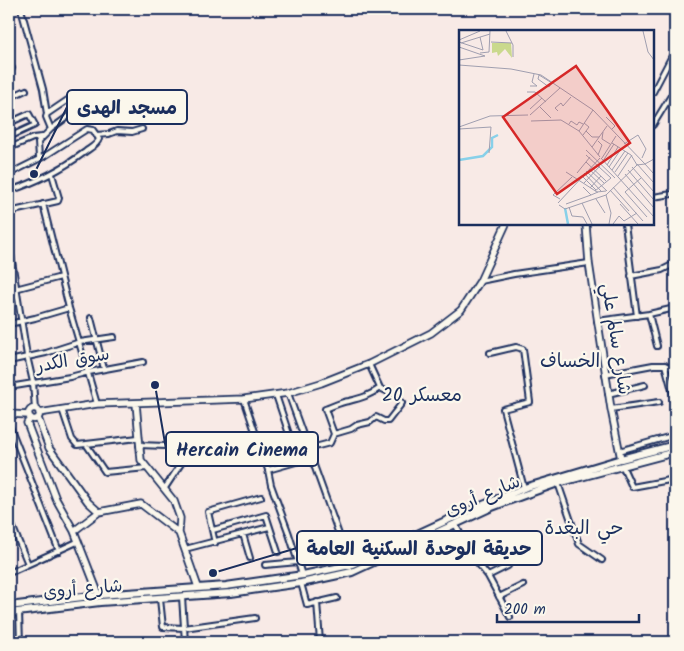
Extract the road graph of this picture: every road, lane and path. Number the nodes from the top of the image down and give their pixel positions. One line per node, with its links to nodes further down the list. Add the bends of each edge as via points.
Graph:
1 (22, 9): 9 (street)
2 (675, 50): 5 (street)
3 (675, 89): 11 (street)
4 (26, 90): 6 (street)
5 (654, 90)
6 (9, 98)
7 (85, 104): 8 (street); 9 (street, via 76,96 72,97); 12 (street)
8 (97, 113)
9 (47, 114): 12 (street)
10 (9, 123): 15 (street, via 29,114 35,125)
11 (654, 123)
12 (51, 129): 16 (street)
13 (142, 129): 14 (street)
14 (96, 135): 18 (street, via 87,129); 20 (street, via 99,139 97,144)
15 (9, 137)
16 (42, 137): 17 (street); 18 (street, via 38,142)
17 (9, 148)
18 (39, 158): 19 (street)
19 (9, 174)
20 (52, 174): 21 (street); 24 (street, via 59,200)
21 (9, 191)
22 (672, 194): 23 (street)
23 (654, 197)
24 (43, 204): 25 (street); 34 (street)
25 (9, 212)
26 (506, 225): 35 (street)
27 (586, 225): 31 (street, شارع سالم علي)
28 (625, 225): 33 (street)
29 (9, 246): 32 (street)
30 (675, 252): 33 (street, via 674,264 662,270)
31 (589, 263): 35 (street); 44 (street, شارع سالم علي)
32 (11, 272): 36 (street)
33 (631, 276): 42 (street)
34 (61, 277): 36 (street); 39 (street)
35 (480, 281): 55 (street, via 461,310 431,333)
36 (15, 289): 37 (street)
37 (17, 296): 38 (street); 45 (street)
38 (9, 298)
39 (69, 308): 45 (street); 49 (street)
40 (675, 308): 41 (street)
41 (650, 314): 42 (street); 50 (street)
42 (637, 316): 44 (street)
43 (91, 318): 48 (street)
44 (597, 321): 60 (street, شارع سالم علي)
45 (21, 322): 46 (street); 52 (street)
46 (9, 324)
47 (114, 336): 48 (street)
48 (97, 340): 49 (street); 57 (street)
49 (80, 342): 52 (street); 59 (street)
50 (657, 346)
51 (490, 353): 99 (street, via 516,347 523,349 530,402 503,409)
52 (26, 356): 53 (street); 61 (street)
53 (9, 361)
54 (143, 362): 57 (street, سوق الكدر)
55 (369, 364): 64 (street); 65 (street)
56 (665, 365): 58 (street); 60 (street, via 653,364); 69 (street)
57 (104, 369): 59 (street, سوق الكدر)
58 (675, 370)
59 (89, 372): 61 (street, سوق الكدر); 72 (street)
60 (606, 374): 66 (street, شارع سالم علي)
61 (33, 382): 63 (street, سوق الكدر); 75 (street)
62 (645, 385): 66 (street)
63 (9, 386)
64 (380, 388): 79 (street, via 359,400 324,409); 79 (street, via 402,403 388,421 376,417)
65 (288, 393): 67 (street); 86 (street)
66 (608, 394): 74 (street, شارع سالم علي)
67 (276, 395): 68 (street); 92 (street)
68 (244, 399): 71 (street); 81 (street)
69 (675, 401)
70 (659, 402): 74 (street)
71 (136, 403): 72 (street); 82 (street)
72 (97, 404): 73 (street)
73 (62, 409): 75 (street); 83 (street, via 72,439 77,445)
74 (611, 409): 87 (street, شارع سالم علي)
75 (37, 413): 77 (street, via 34,419); 77 (street, via 30,410); 89 (street)
76 (9, 414): 77 (street)
77 (30, 417): 91 (street, via 28,423)
78 (9, 424): 112 (street)
79 (334, 434): 86 (street, via 330,443)
80 (675, 435): 87 (street)
81 (256, 437): 85 (street); 95 (street)
82 (139, 442): 83 (street); 85 (street); 94 (street, via 141,460)
83 (86, 444): 94 (street, via 105,472)
84 (675, 445): 93 (main road, شارع أروى)
85 (192, 447): 98 (street)
86 (307, 449): 90 (street)
87 (619, 451): 93 (street, شارع سالم علي)
88 (675, 452): 93 (main road, شارع أروى)
89 (54, 454): 91 (street); 101 (street, via 88,502)
90 (310, 458): 92 (street); 120 (street)
91 (41, 460): 106 (street, via 56,499)
92 (298, 461): 95 (street)
93 (622, 462): 96 (street, via 632,488); 97 (main road, شارع أروى); 99 (main road, شارع أروى)
94 (147, 468): 98 (street)
95 (268, 470): 117 (street)
96 (675, 479)
97 (558, 483): 103 (main road, شارع أروى); 116 (street, via 579,544)
98 (165, 488): 107 (street, via 180,518)
99 (524, 488): 103 (main road, شارع أروى)
100 (261, 497): 105 (street, via 208,512)
101 (99, 512): 106 (street); 107 (street, via 142,504)
102 (9, 518): 118 (street)
103 (454, 521): 114 (street); 120 (main road, شارع أروى)
104 (269, 527): 105 (street, via 266,515); 108 (street); 113 (street)
105 (213, 530): 110 (street)
106 (74, 532): 109 (street)
107 (179, 533): 111 (street)
108 (243, 534): 110 (street); 115 (street)
109 (77, 542): 112 (street); 131 (street)
110 (215, 543): 111 (street)
111 (185, 549): 126 (street)
112 (59, 551): 118 (street)
113 (278, 552)
114 (472, 556): 123 (street); 123 (street, via 500,546 508,566)
115 (250, 558)
116 (602, 560)
117 (298, 562): 119 (street); 122 (street)
118 (28, 564): 121 (street)
119 (265, 565)
120 (351, 569): 122 (main road, شارع أروى); 124 (main road, شارع أروى)
121 (9, 572)
122 (303, 575): 126 (main road, شارع أروى)
123 (488, 576): 130 (street)
124 (301, 583): 127 (main road, شارع أروى); 133 (street, via 306,604)
125 (523, 585): 130 (street)
126 (198, 587): 127 (main road); 131 (main road, شارع أروى)
127 (201, 595): 128 (main road, شارع أروى)
128 (182, 597): 132 (main road, شارع أروى); 139 (street)
129 (337, 598): 133 (street)
130 (499, 598): 137 (street)
131 (100, 599): 132 (main road, شارع أروى); 135 (main road, شارع أروى)
132 (160, 599): 139 (street, via 163,627)
133 (317, 602): 142 (street)
134 (9, 606): 135 (main road, شارع أروى)
135 (18, 607): 136 (main road, شارع أروى); 140 (street)
136 (9, 613)
137 (510, 617)
138 (255, 618): 139 (street)
139 (184, 628): 141 (street)
140 (20, 642)
141 (185, 642)
142 (320, 642)

